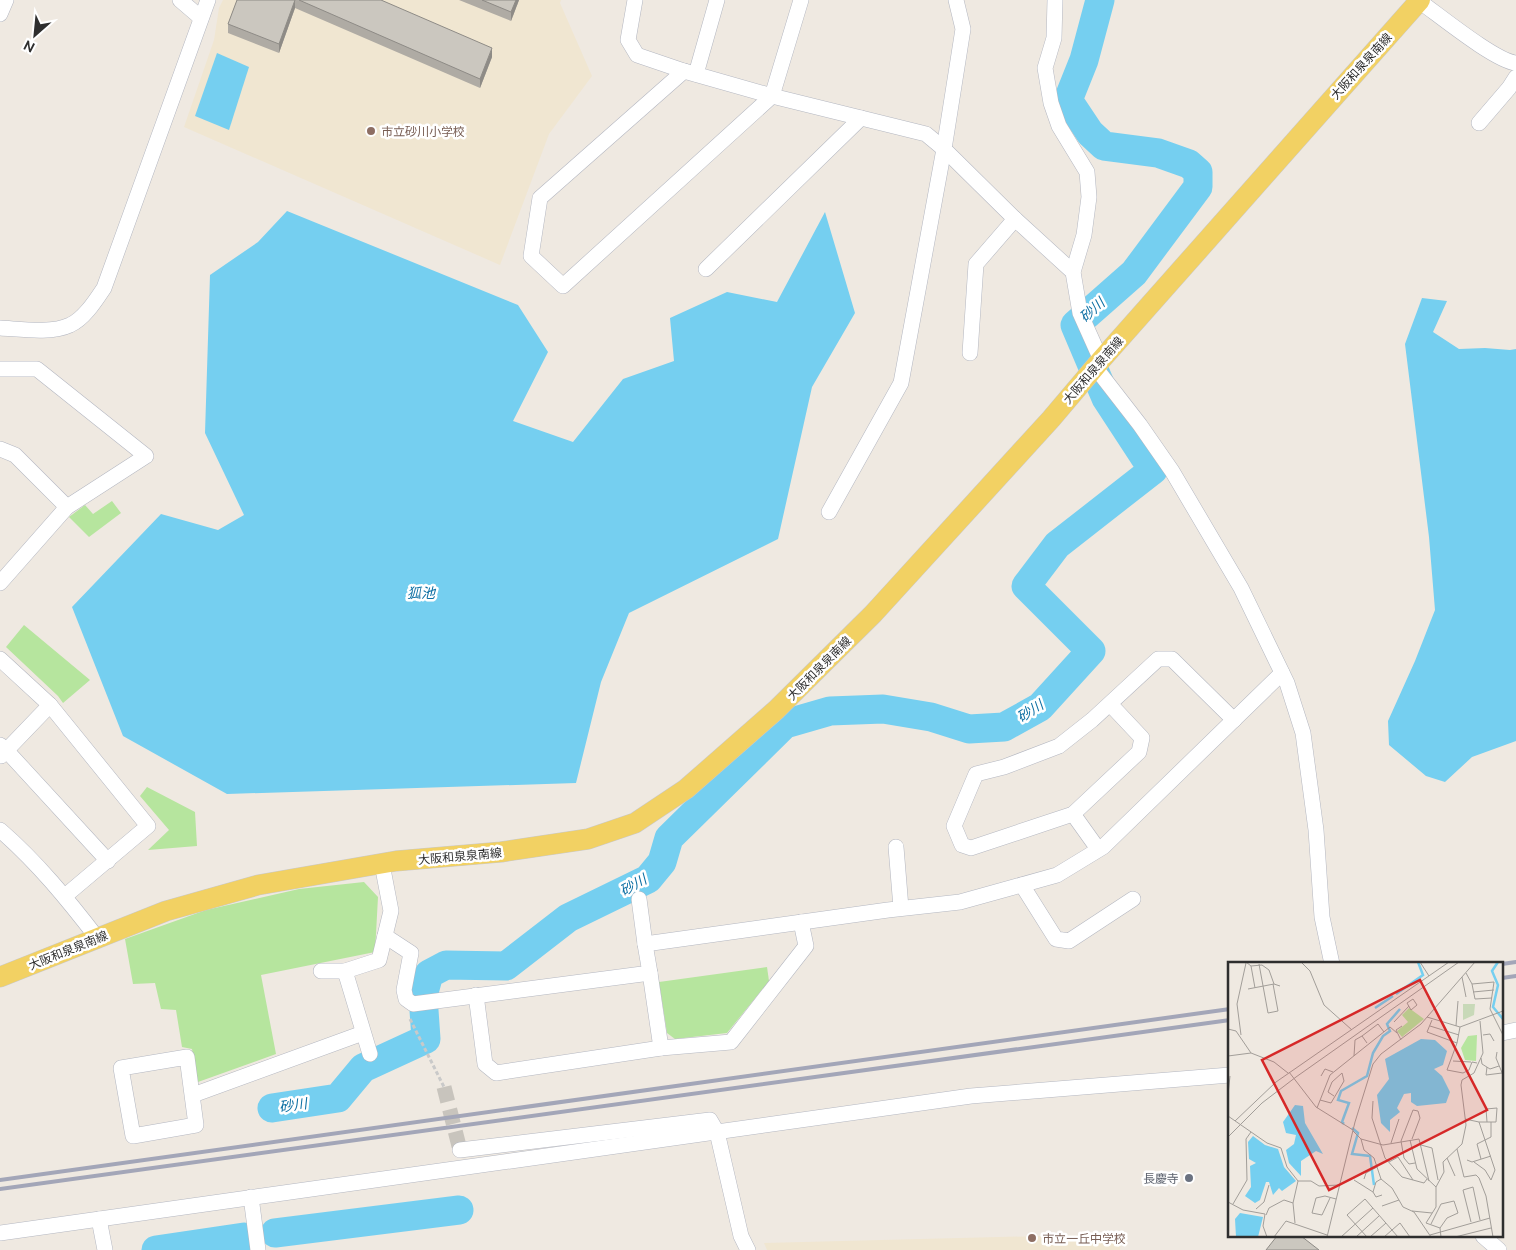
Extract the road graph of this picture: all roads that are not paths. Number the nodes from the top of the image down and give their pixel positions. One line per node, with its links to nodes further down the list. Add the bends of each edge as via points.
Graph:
1 (6, 0): 10 (street)
2 (180, 0): 11 (street)
3 (208, 0): 11 (street)
4 (635, 0): 13 (street, via 628,40 637,55)
5 (717, 0): 13 (street)
6 (801, 0): 15 (street)
7 (956, 0): 18 (street, via 963,29)
8 (1055, 0): 21 (street, via 1054,38 1045,68 1051,103 1059,126 1087,172 1090,197 1084,235)
9 (1420, 0): 12 (street, via 1484,48); 24 (main road, 大阪和泉泉南線)
10 (0, 14)
11 (201, 18): 22 (street, via 104,288 88,310 70,325 47,330)
12 (1516, 63)
13 (690, 73): 15 (street); 15 (street, via 540,198 531,256 563,286)
14 (1516, 77): 17 (street)
15 (772, 96): 16 (street)
16 (861, 118): 18 (street, via 926,134); 20 (street)
17 (1479, 123)
18 (944, 149): 19 (street); 28 (street, via 902,383)
19 (1015, 219): 21 (street); 23 (street, via 976,264)
20 (706, 269)
21 (1073, 272): 24 (street, via 1080,313)
22 (0, 328)
23 (970, 353)
24 (1098, 363): 31 (street, via 1172,471 1241,588); 41 (main road, 大阪和泉泉南線, via 873,614 776,710 686,789 635,823 588,838 501,852)
25 (0, 369): 27 (street, via 37,369 146,456)
26 (0, 449): 27 (street, via 14,455)
27 (67, 507): 29 (street)
28 (829, 512)
29 (0, 583)
30 (0, 659): 33 (street)
31 (1282, 673): 34 (street); 51 (street, via 1303,733 1316,830 1322,918)
32 (1110, 704): 34 (street, via 1158,659 1172,659); 36 (street, via 1142,738 1139,752); 36 (street, via 1059,746 976,774 954,826 962,845 971,848)
33 (50, 705): 35 (street); 40 (street, via 148,826)
34 (1234, 720): 39 (street)
35 (2, 750): 40 (street)
36 (1073, 814): 39 (street)
37 (0, 830): 43 (street)
38 (896, 847): 46 (street)
39 (1098, 849): 42 (street, via 1057,875)
40 (108, 861): 43 (street)
41 (382, 864): 48 (street, via 391,911); 49 (main road, 大阪和泉泉南線, via 258,884 166,911)
42 (1022, 885): 44 (street, via 1056,939 1069,941); 46 (street, via 960,902)
43 (66, 896): 49 (street)
44 (1132, 899)
45 (639, 900): 50 (street)
46 (902, 908): 47 (street)
47 (802, 922): 50 (street); 58 (street, via 806,946 731,1042)
48 (385, 936): 53 (street, via 379,960); 56 (street, via 411,954 404,990 406,1000 414,1004)
49 (98, 939): 55 (main road, 大阪和泉泉南線)
50 (645, 944): 54 (street)
51 (1332, 962)
52 (321, 971): 53 (street)
53 (345, 971): 57 (street)
54 (650, 972): 56 (street); 58 (street)
55 (0, 977)
56 (476, 995): 58 (street, via 485,1064 496,1073)
57 (363, 1033): 59 (street); 61 (street)
58 (661, 1048)
59 (370, 1054)
60 (1228, 1075): 62 (street, via 970,1096)
61 (193, 1095): 61 (street, via 196,1125 133,1136 121,1068 187,1057)
62 (717, 1132): 63 (street, via 710,1120); 64 (street); 70 (street, via 741,1236)
63 (460, 1150)
64 (251, 1196): 65 (street); 69 (street)
65 (99, 1219): 66 (street); 68 (street)
66 (0, 1233)
67 (1485, 1238): 71 (street)
68 (105, 1250)
69 (258, 1250)
70 (748, 1250)
71 (1500, 1250)

